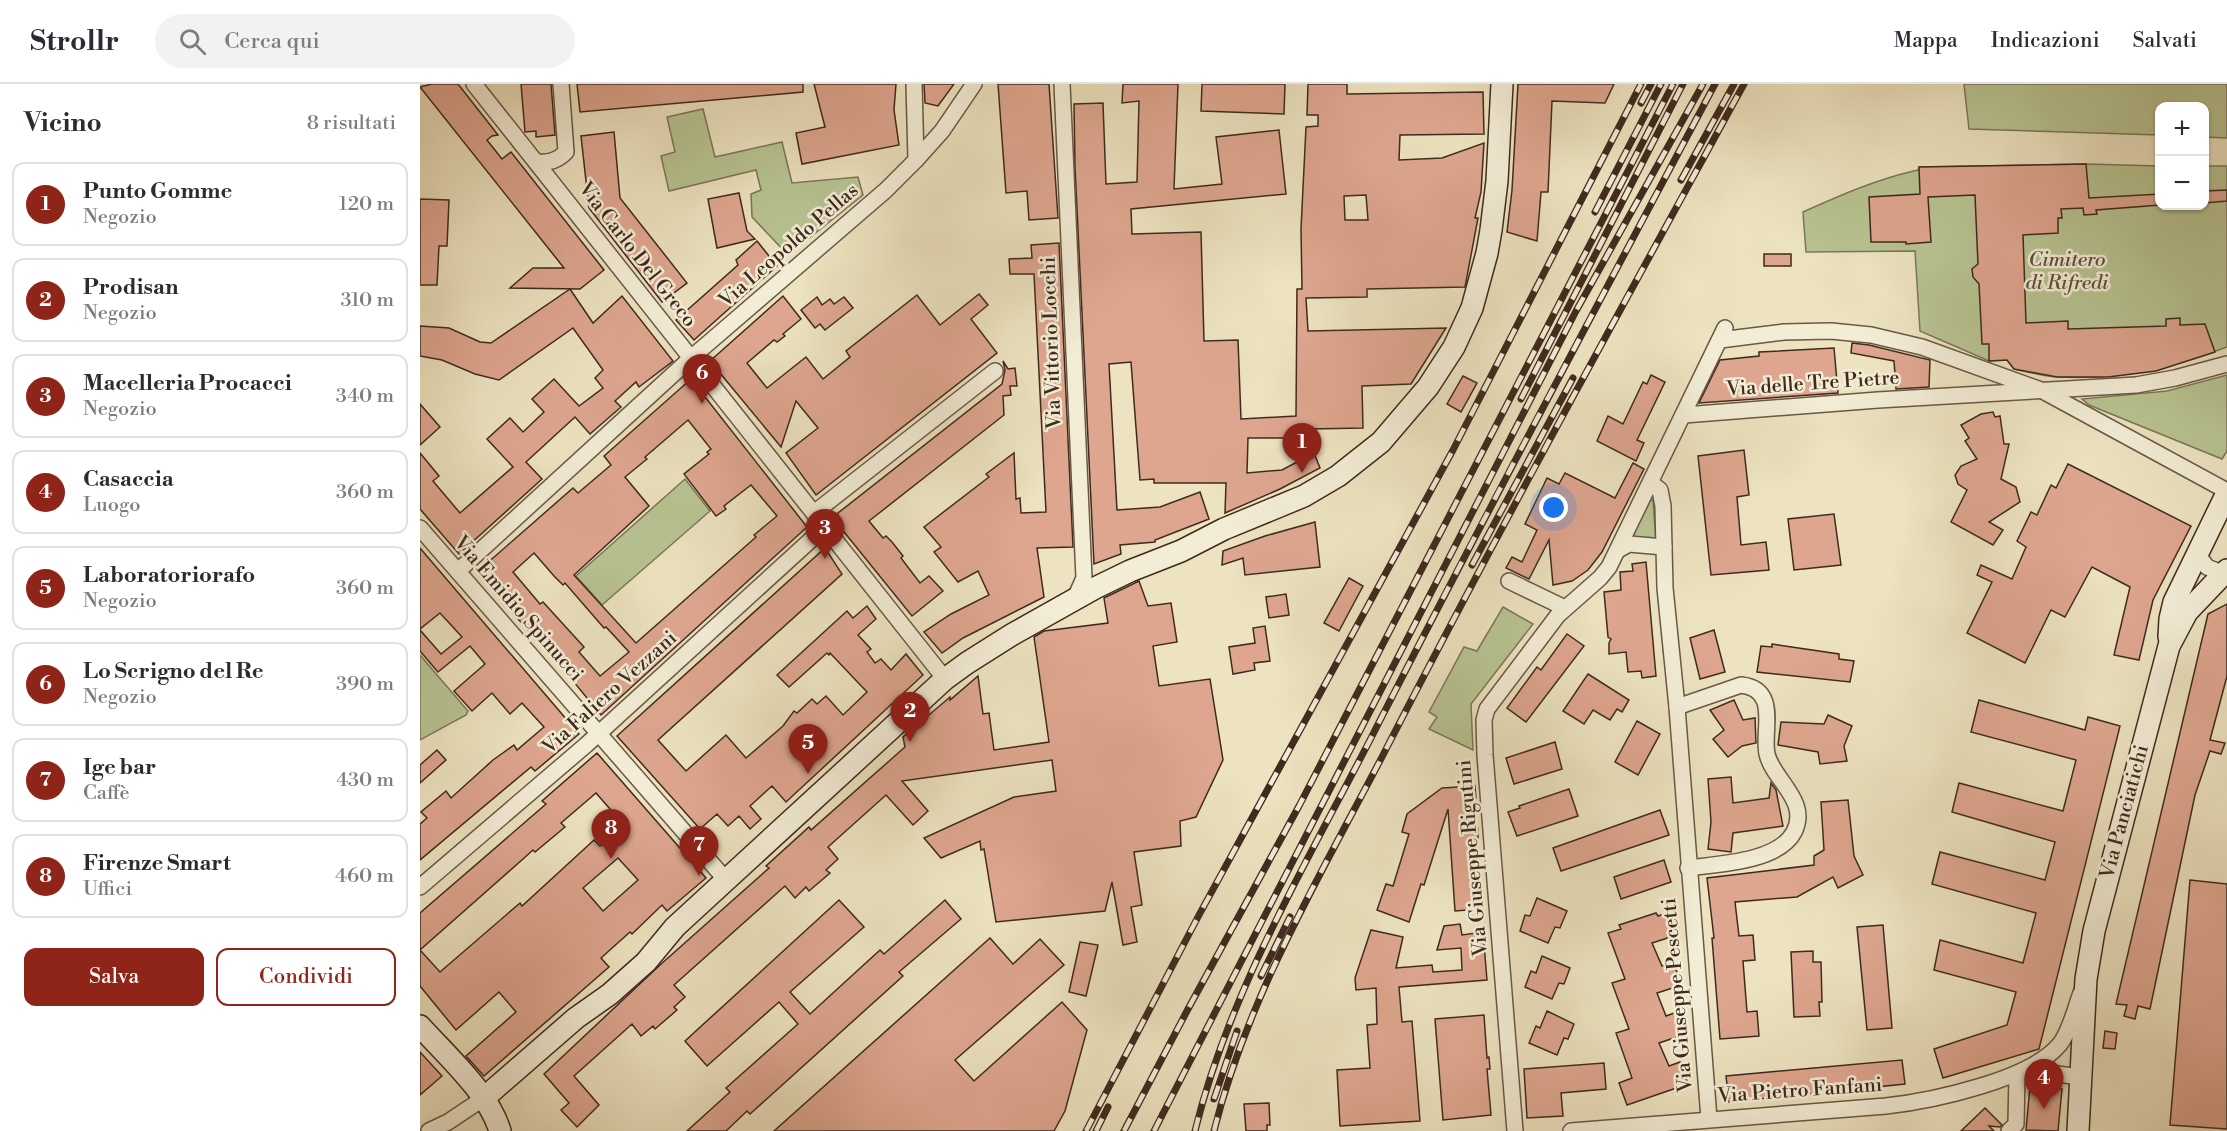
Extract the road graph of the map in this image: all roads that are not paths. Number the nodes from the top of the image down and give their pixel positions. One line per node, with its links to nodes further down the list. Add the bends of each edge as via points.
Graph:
1 (474, 84): 8 (street, Via Carlo Del Greco)
2 (561, 84): 8 (street, via 566,152 549,162)
3 (914, 84): 7 (street)
4 (974, 84): 7 (street, Via Leopoldo Pellas, via 942,131)
5 (1062, 84): 25 (street, Via Vittorio Locchi)
6 (1502, 84): 19 (main road, via 1497,181 1487,253 1472,308 1440,369 1392,431 1352,466 1304,496)
7 (916, 160): 9 (street, Via Leopoldo Pellas)
8 (537, 162): 9 (street, Via Carlo Del Greco)
9 (691, 358): 16 (street, Via Carlo Del Greco); 23 (street, Via Leopoldo Pellas)
10 (2227, 364): 12 (street, Via delle Tre Pietre, via 2159,382)
11 (995, 371): 16 (street)
12 (2041, 390): 13 (street, Via delle Tre Pietre); 13 (street, Via delle Tre Pietre, via 1922,347 1871,334 1723,334); 15 (street)
13 (1684, 415): 14 (street, Via Giuseppe Rigutini)
14 (1651, 483): 20 (street, Via Giuseppe Pescetti, via 1662,495); 21 (street, Via Giuseppe Rigutini)
15 (2227, 492): 22 (main road)
16 (814, 513): 17 (street, Via Carlo Del Greco)
17 (825, 527): 30 (street, Via Carlo Del Greco); 32 (street, Via Faliero Vezzani)
18 (420, 528): 23 (street, Via Emidio Spinucci)
19 (1224, 529): 25 (main road, via 1177,539); 27 (main road)
20 (1664, 547): 21 (street, via 1635,544); 31 (street, Via Giuseppe Pescetti)
21 (1618, 550): 28 (street, Via Giuseppe Rigutini, via 1600,578)
22 (2198, 555): 24 (street, via 2207,567); 29 (main road, via 2174,602)
23 (458, 571): 32 (street, Via Emidio Spinucci)
24 (2225, 572): 29 (main road, via 2187,612)
25 (1084, 578): 27 (street, Via Vittorio Locchi); 30 (main road, via 989,632 961,655)
26 (1509, 581): 28 (street)
27 (1074, 598): 30 (main road)
28 (1565, 608): 44 (street, Via Giuseppe Rigutini, via 1493,699 1484,720)
29 (2169, 646): 36 (main road, Via Panciatichi, via 2098,915)
30 (945, 679): 34 (main road)
31 (1677, 707): 33 (street, Via Giuseppe Pescetti); 33 (street, via 1741,685 1758,692 1769,722 1767,755 1793,796 1797,813 1795,831 1789,840 1767,854)
32 (598, 734): 34 (street, Via Emidio Spinucci); 35 (street, Via Faliero Vezzani)
33 (1688, 868): 41 (street, Via Giuseppe Pescetti)
34 (726, 880): 40 (main road, via 675,927 646,962)
35 (420, 887)
36 (2086, 979): 38 (street, Via Pietro Fanfani, via 2062,1041); 39 (main road, Via Panciatichi)
37 (420, 1026): 40 (main road)
38 (2022, 1072): 39 (street, Via Pietro Fanfani); 41 (street, Via Pietro Fanfani, via 1917,1102); 46 (street, via 2016,1124)
39 (2080, 1084): 47 (main road); 48 (main road)
40 (484, 1098): 42 (street); 43 (main road)
41 (1709, 1119): 45 (street, Via Pietro Fanfani)
42 (429, 1131)
43 (500, 1131)
44 (1515, 1131)
45 (1571, 1131)
46 (2009, 1131)
47 (2072, 1131)
48 (2078, 1131)

